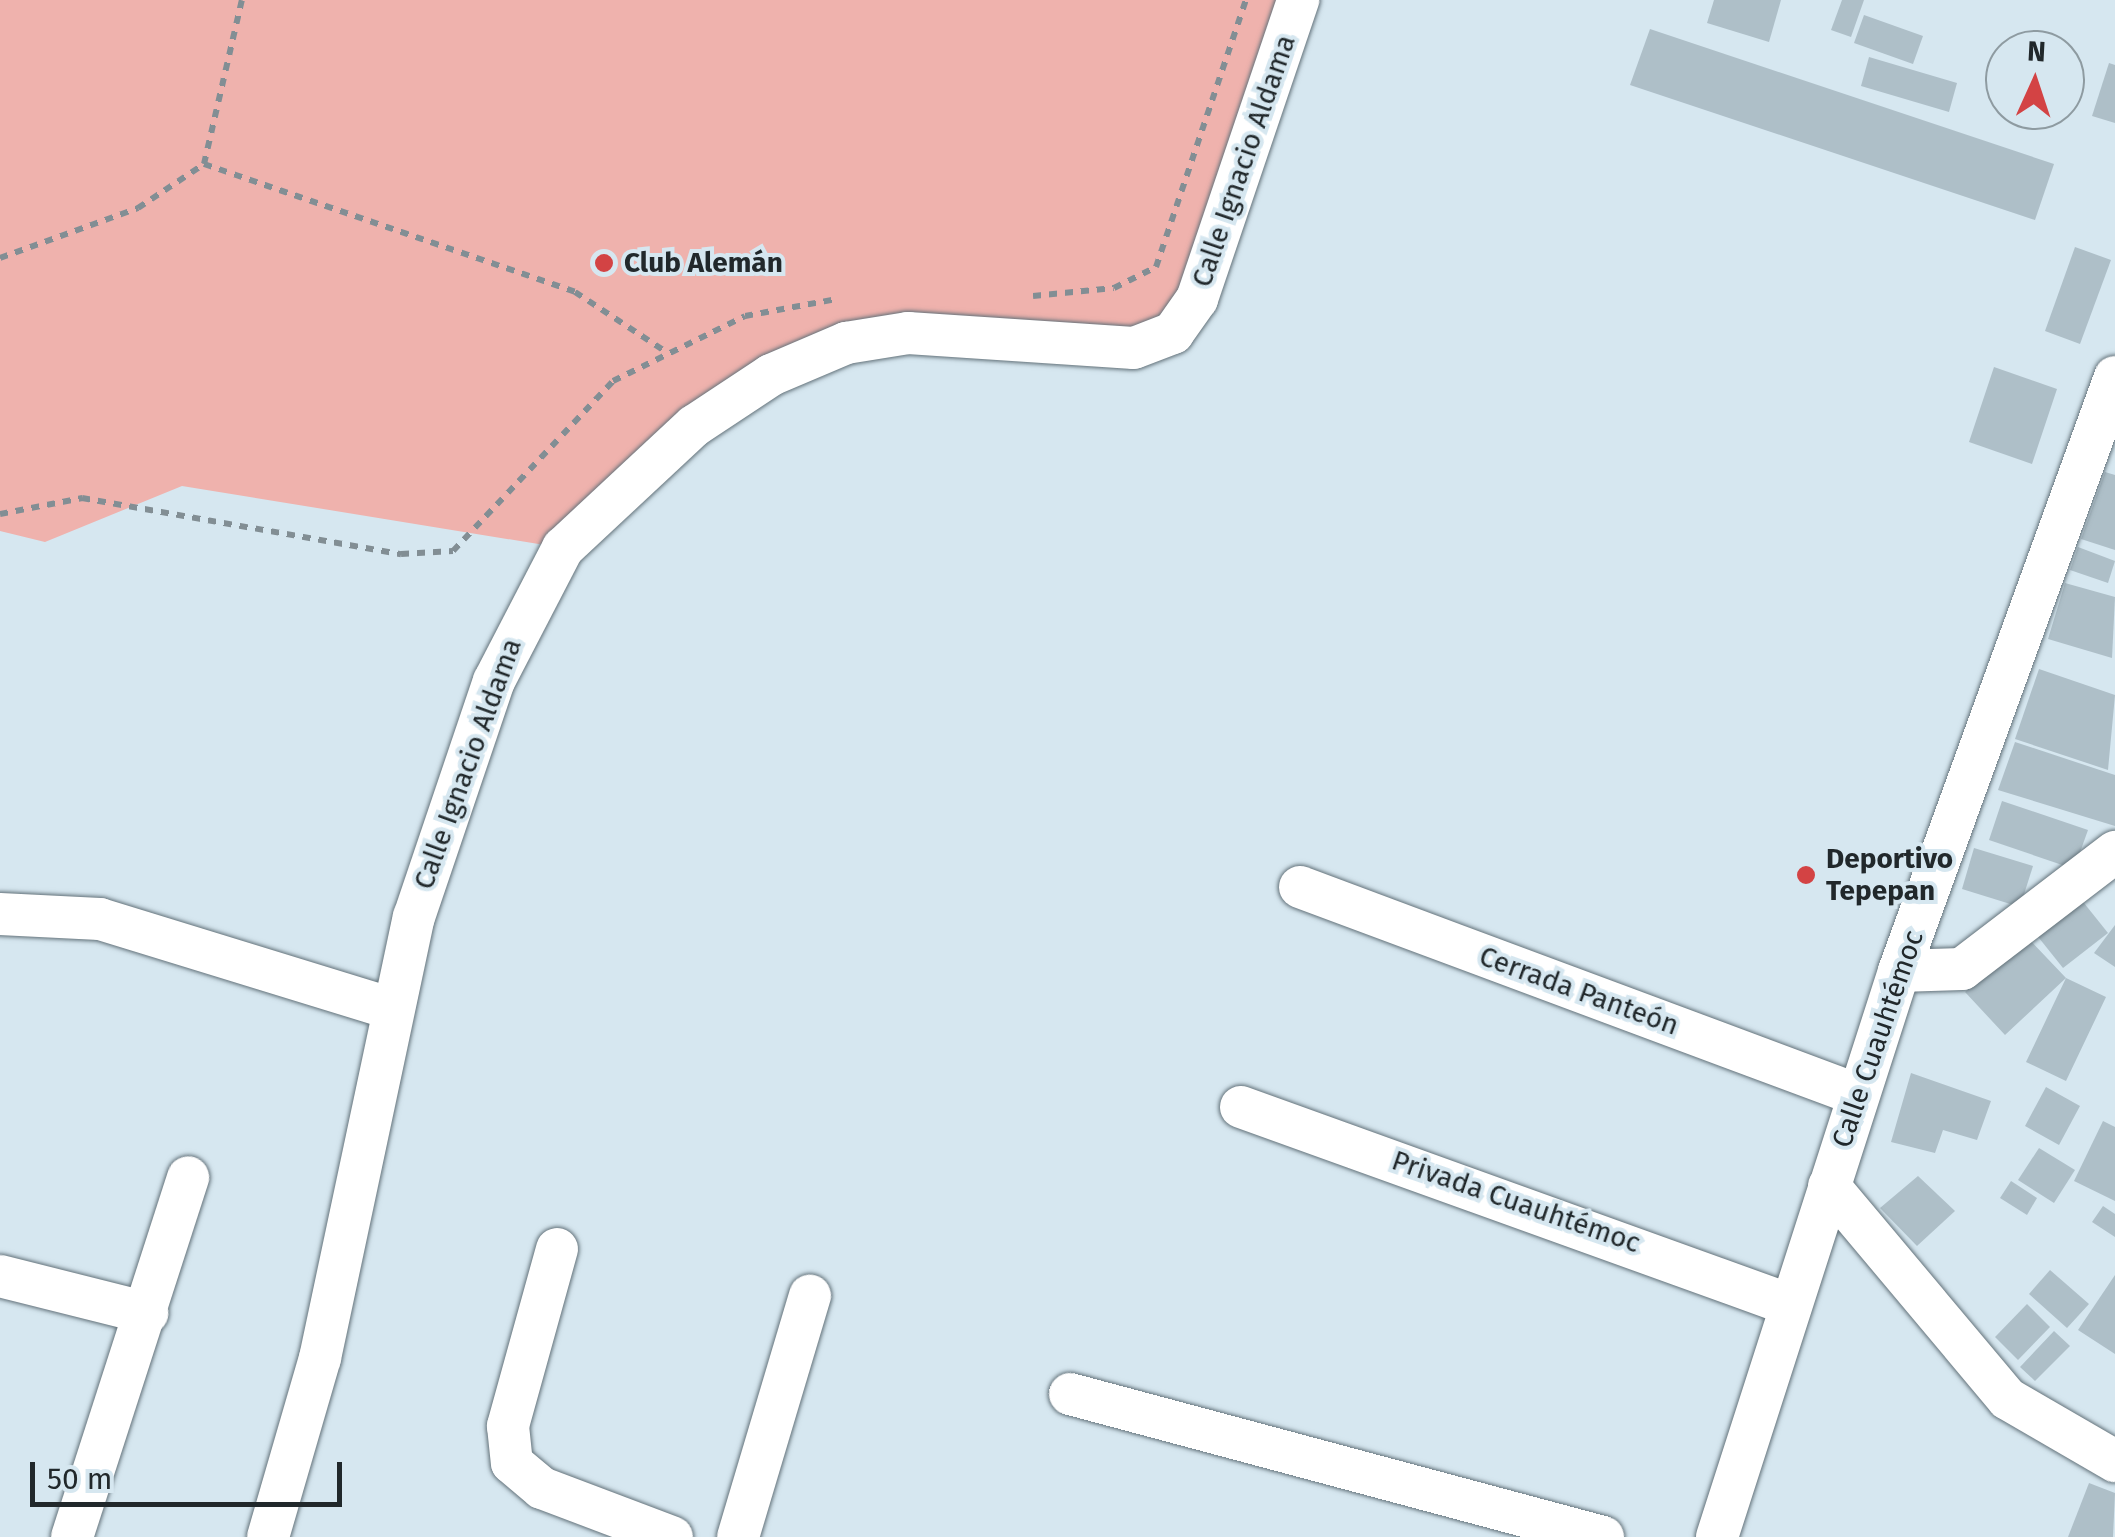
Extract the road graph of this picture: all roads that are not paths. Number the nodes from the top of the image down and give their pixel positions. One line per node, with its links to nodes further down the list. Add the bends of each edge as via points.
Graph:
1 (1298, 0): 7 (street, Calle Ignacio Aldama, via 1198,299 1173,334 1134,348 908,333 846,342 770,374 694,426 563,548 494,681)
2 (2115, 376): 6 (street, Calle Cuauhtémoc)
3 (2115, 852): 6 (street, via 1962,969)
4 (1300, 887): 8 (street, Cerrada Panteón)
5 (0, 914): 7 (street, via 100,919)
6 (1899, 971): 8 (street, Calle Cuauhtémoc)
7 (389, 1008): 20 (street, Calle Ignacio Aldama, via 369,1148)
8 (1858, 1096): 11 (street, Calle Cuauhtémoc)
9 (1241, 1107): 15 (street, Privada Cuauhtémoc)
10 (188, 1177): 16 (street)
11 (1828, 1186): 15 (street, Calle Cuauhtémoc); 18 (street, via 2008,1399)
12 (557, 1248): 21 (street, via 508,1426 512,1463 542,1488)
13 (0, 1276): 16 (street)
14 (810, 1295): 22 (street)
15 (1788, 1304): 24 (street, Calle Cuauhtémoc)
16 (148, 1313): 19 (street)
17 (1070, 1394): 23 (street)
18 (2115, 1461)
19 (72, 1537)
20 (268, 1537)
21 (672, 1537)
22 (738, 1537)
23 (1603, 1537)
24 (1716, 1537)

